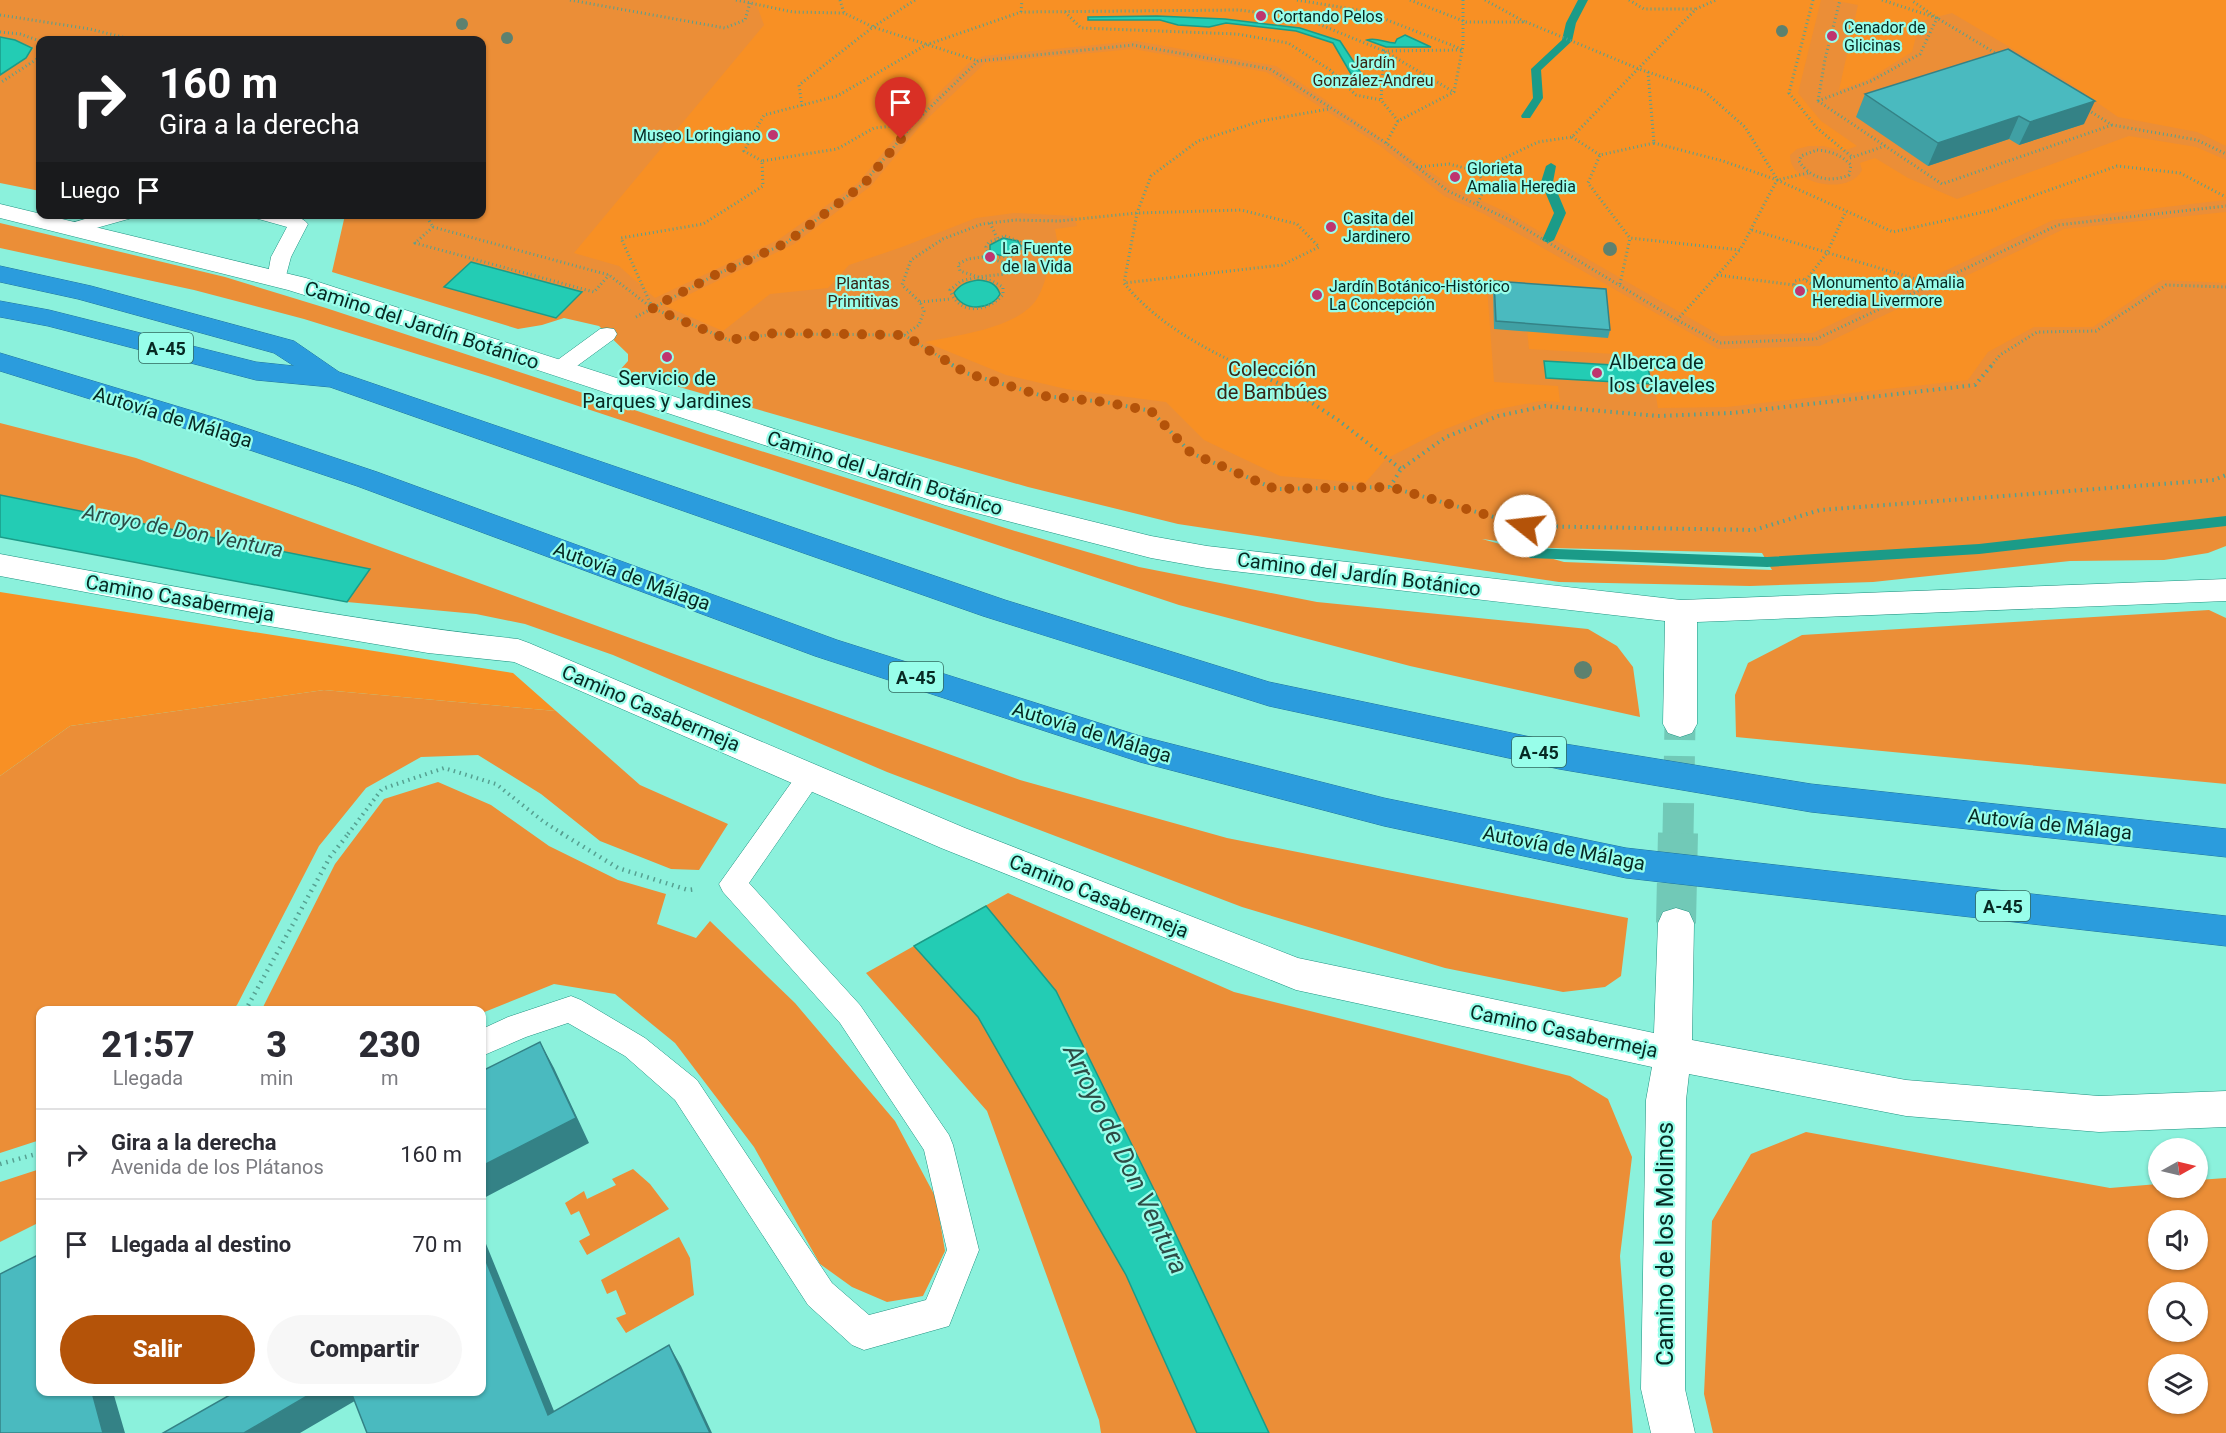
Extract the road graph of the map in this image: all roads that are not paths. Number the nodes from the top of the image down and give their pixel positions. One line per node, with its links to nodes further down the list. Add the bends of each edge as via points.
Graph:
1 (0, 211): 4 (street, Camino del Jardín Botánico)
2 (107, 219): 4 (lane)
3 (280, 219): 6 (lane, via 298,224 281,257)
4 (75, 228): 6 (street, Camino del Jardín Botánico)
5 (0, 273): 11 (highway, via 284,347)
6 (277, 279): 10 (street, Camino del Jardín Botánico)
7 (0, 309): 11 (highway, Autovía de Málaga / A-45, via 256,371)
8 (607, 334): 10 (lane)
9 (0, 362): 13 (highway, Autovía de Málaga / A-45)
10 (559, 369): 16 (street, Camino del Jardín Botánico, via 955,498 1151,547 1207,557)
11 (333, 380): 19 (highway, Autovía de Málaga / A-45, via 994,608 1269,694 1559,756 1800,796)
12 (0, 386): 13 (highway)
13 (76, 387): 21 (highway, Autovía de Málaga / A-45, via 367,479 826,648 1140,749 1383,812 1626,863)
14 (0, 565): 18 (street, Camino Casabermeja, via 246,611 428,641 518,651)
15 (2226, 590): 16 (street, Camino del Jardín Botánico)
16 (1681, 611): 17 (street)
17 (1680, 724)
18 (810, 776): 22 (lane, via 733,884 850,1014 938,1145 963,1250 937,1314 864,1333 820,1294 686,1090 635,1047 571,1009); 23 (street, Camino Casabermeja, via 953,838 1296,974)
19 (2226, 843)
20 (1676, 923): 23 (street)
21 (2226, 931)
22 (486, 1041)
23 (1673, 1054): 24 (street, Camino Casabermeja, via 1906,1098 2099,1114); 25 (street, Camino de los Molinos, via 1666,1100 1664,1389)
24 (2226, 1109)
25 (1673, 1433)

